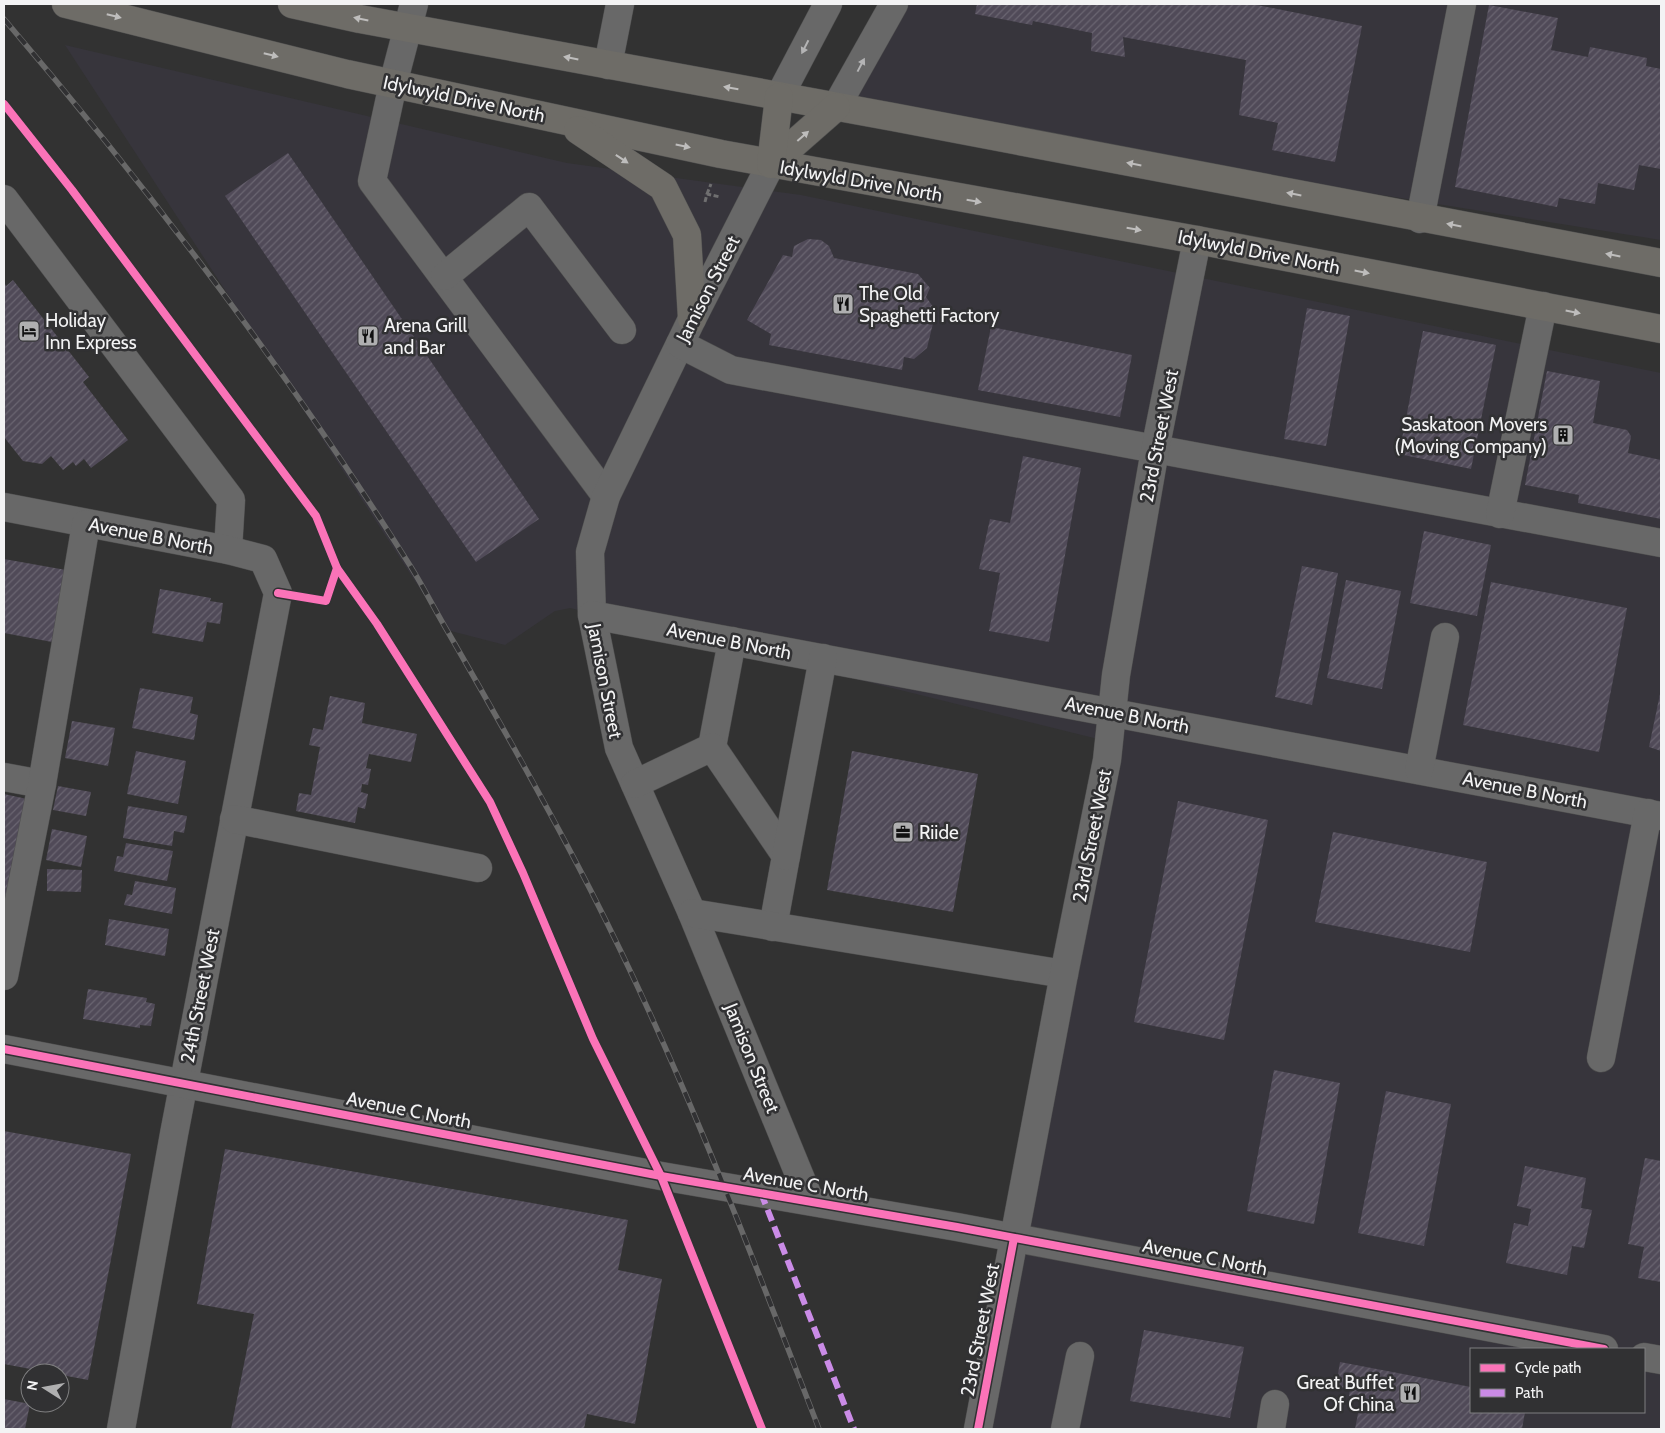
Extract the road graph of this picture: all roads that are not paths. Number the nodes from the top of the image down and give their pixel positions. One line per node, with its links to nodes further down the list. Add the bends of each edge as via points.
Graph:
1 (66, 4): 9 (main road, Idylwyld Drive North, one-way to 9)
2 (292, 4): 7 (main road, one-way to 2)
3 (620, 4): 8 (street)
4 (828, 4): 10 (street, one-way to 10)
5 (894, 4): 11 (street, one-way to 5)
6 (1462, 4): 15 (street)
7 (412, 16): 8 (main road, one-way to 7); 9 (street)
8 (608, 65): 10 (main road, one-way to 8)
9 (393, 84): 12 (main road, Idylwyld Drive North); 18 (street, via 372,180)
10 (779, 97): 11 (main road); 13 (main road)
11 (836, 107): 13 (main road, one-way to 11); 15 (main road, one-way to 11)
12 (567, 122): 13 (main road, Idylwyld Drive North, one-way to 13); 20 (main road, one-way to 20, via 664,187 687,235)
13 (771, 164): 16 (main road, Idylwyld Drive North, one-way to 16); 20 (street, Jamison Street)
14 (4, 199): 30 (street, via 232,500)
15 (1420, 219): 17 (main road, one-way to 15)
16 (1197, 240): 19 (main road, Idylwyld Drive North, one-way to 19); 24 (street, 23rd Street West)
17 (1661, 264)
18 (445, 276): 22 (street, via 529,207); 25 (street)
19 (1543, 306): 21 (main road, Idylwyld Drive North, one-way to 21); 27 (street)
20 (692, 319): 23 (street, Jamison Street)
21 (1661, 329)
22 (622, 330)
23 (680, 344): 24 (street, via 731,370); 25 (street, Jamison Street)
24 (1155, 450): 27 (street); 36 (street, 23rd Street West, via 1116,675)
25 (606, 496): 32 (street, Jamison Street, via 590,552)
26 (4, 507): 28 (street, Avenue B North)
27 (1500, 514): 29 (street)
28 (86, 524): 30 (street, Avenue B North); 40 (street)
29 (1661, 543)
30 (228, 550): 31 (street, Avenue B North, via 263,559)
31 (278, 592): 43 (street, 24th Street West)
32 (592, 615): 34 (street, Avenue B North); 41 (street, Jamison Street, via 618,748)
33 (1446, 637): 38 (street)
34 (732, 641): 35 (street, Avenue B North); 37 (street)
35 (824, 658): 36 (street, Avenue B North); 44 (street)
36 (1113, 712): 38 (street, Avenue B North); 48 (street, 23rd Street West, via 1107,760)
37 (712, 747): 41 (street); 44 (street)
38 (1419, 770): 42 (street, Avenue B North)
39 (4, 776): 40 (street)
40 (42, 784): 49 (street)
41 (635, 784): 46 (street, Jamison Street)
42 (1655, 815): 51 (street)
43 (234, 819): 45 (street); 52 (street, 24th Street West)
44 (786, 856): 47 (street)
45 (478, 868)
46 (692, 912): 47 (street); 53 (street, Jamison Street)
47 (773, 927): 48 (street)
48 (1064, 974): 54 (street, 23rd Street West)
49 (4, 976)
50 (4, 1049): 52 (street, Avenue C North)
51 (1601, 1058)
52 (184, 1082): 53 (street, Avenue C North, via 661,1176); 59 (street, 24th Street West)
53 (810, 1201): 54 (street, Avenue C North)
54 (1014, 1238): 55 (street, Avenue C North); 60 (street, 23rd Street West)
55 (1599, 1348)
56 (1080, 1356): 61 (street)
57 (1645, 1357): 58 (street)
58 (1661, 1360)
59 (121, 1429)
60 (978, 1429)
61 (1066, 1429)

